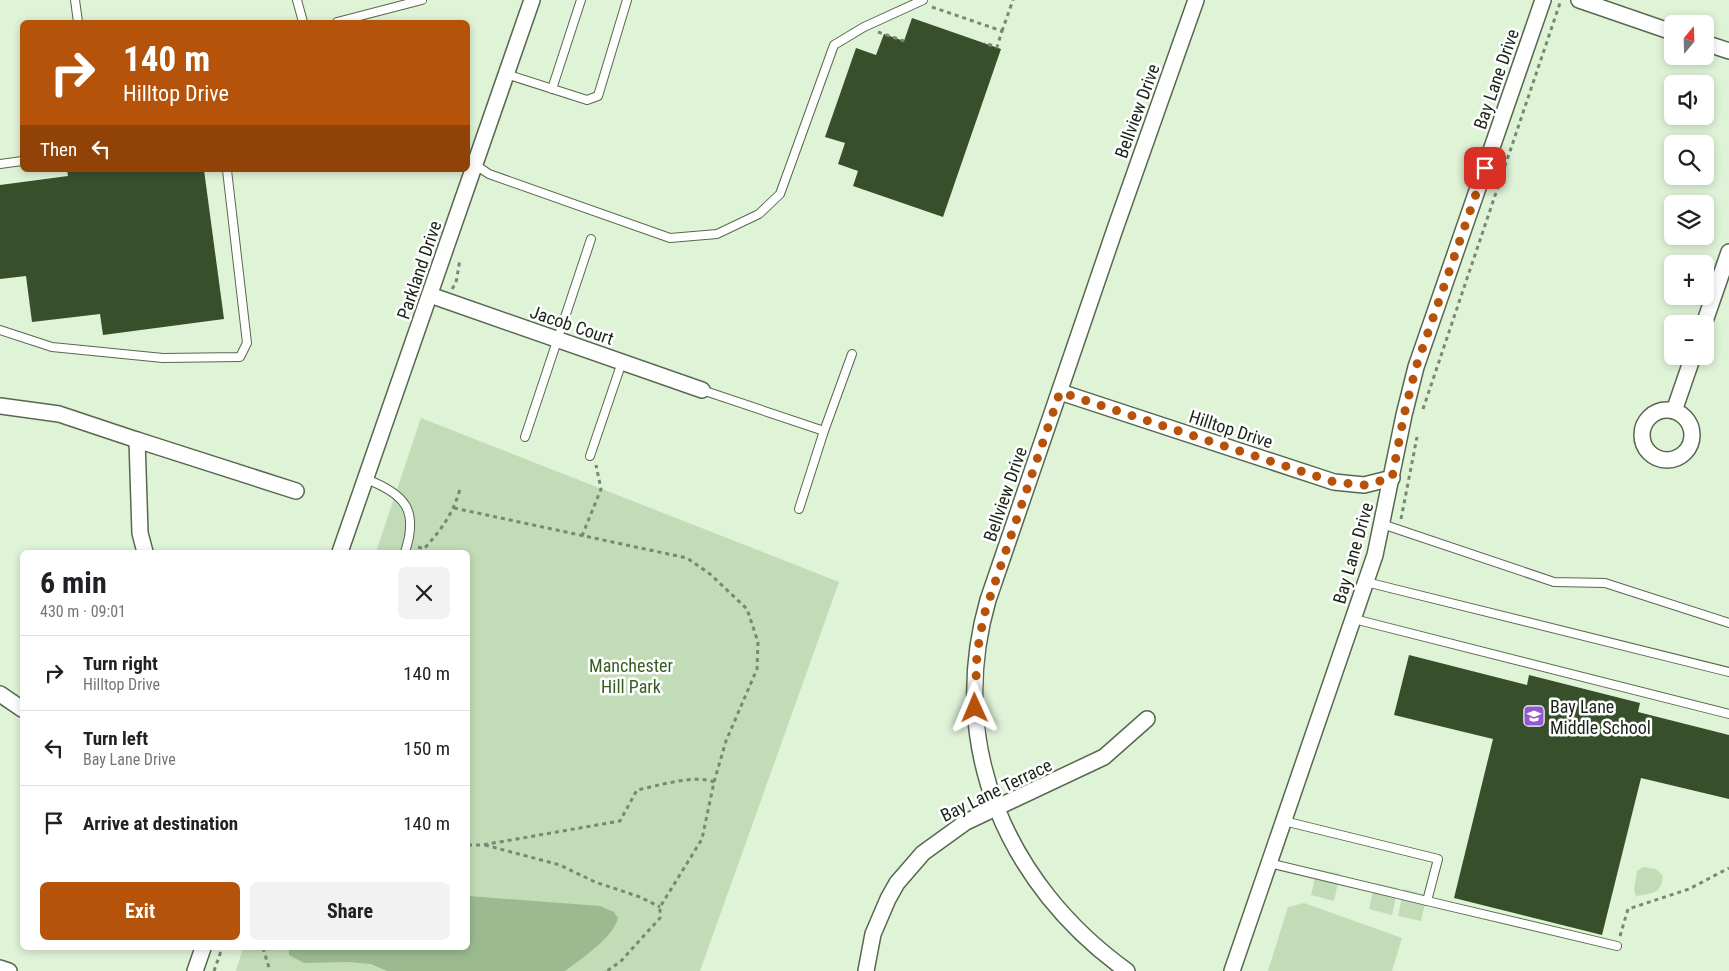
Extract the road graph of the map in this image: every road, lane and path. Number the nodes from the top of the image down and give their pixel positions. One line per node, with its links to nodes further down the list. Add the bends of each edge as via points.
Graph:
1 (75, 0): 14 (lane)
2 (297, 0): 15 (lane)
3 (422, 0): 16 (lane)
4 (532, 0): 24 (street, Parkland Drive)
5 (581, 0): 25 (lane)
6 (627, 0): 25 (lane, via 598,96 587,100)
7 (922, 0): 27 (lane, via 834,45 780,194 758,214 717,234 670,238 489,174)
8 (1013, 0): 18 (path)
9 (1196, 0): 41 (street, Bellview Drive)
10 (1543, 0): 50 (street, Bay Lane Drive, via 1416,367)
11 (1561, 0): 43 (path)
12 (1579, 0): 17 (street)
13 (932, 7): 18 (path)
14 (78, 20)
15 (302, 20)
16 (344, 20)
17 (1664, 29)
18 (1002, 31): 21 (path, via 997,47)
19 (869, 36): 20 (path, via 878,32)
20 (904, 42)
21 (984, 43)
22 (1714, 46): 23 (street)
23 (1729, 51)
24 (506, 74): 25 (lane); 27 (street, Parkland Drive)
25 (552, 89)
26 (20, 161): 28 (lane)
27 (471, 162)
28 (0, 164)
29 (227, 172): 35 (lane, via 246,343 240,357 163,358 52,347)
30 (468, 172): 33 (street, Parkland Drive)
31 (591, 239): 36 (lane)
32 (1729, 252): 34 (street)
33 (430, 295): 36 (street, Jacob Court); 51 (street, Parkland Drive)
34 (1707, 315)
35 (0, 330)
36 (556, 339): 38 (street, Jacob Court); 47 (lane)
37 (852, 354): 46 (lane)
38 (622, 362): 40 (street, Jacob Court); 49 (lane)
39 (1690, 365): 44 (street)
40 (702, 390): 46 (lane)
41 (1060, 392): 50 (street, Hilltop Drive, via 1334,482 1364,485); 71 (street, Bellview Drive, via 988,600 977,653 976,725 980,755)
42 (0, 406): 48 (street, via 59,414)
43 (1422, 410)
44 (1674, 411)
45 (1418, 428): 56 (path)
46 (824, 431): 55 (lane)
47 (525, 436)
48 (137, 440): 53 (street); 60 (street, via 140,533)
49 (590, 456): 58 (path, via 596,463 601,489)
50 (1392, 478): 57 (street, Bay Lane Drive)
51 (366, 479): 59 (lane, via 396,493 406,504 411,520); 61 (street, Parkland Drive)
52 (460, 489): 54 (path)
53 (296, 492)
54 (454, 508): 58 (path); 59 (path, via 443,528 424,549)
55 (798, 509)
56 (1401, 522)
57 (1382, 524): 62 (street, Bay Lane Drive); 64 (lane, via 1554,582 1605,582)
58 (582, 536): 70 (path, via 687,558 710,574 747,609 758,642 756,669 726,741)
59 (406, 549)
60 (144, 550)
61 (341, 550)
62 (1366, 582): 63 (street, Bay Lane Drive); 65 (lane)
63 (1354, 619): 68 (lane); 72 (street, Bay Lane Drive)
64 (1729, 623)
65 (1729, 672)
66 (0, 694): 67 (street)
67 (20, 708)
68 (1729, 714)
69 (1147, 719): 71 (street, Bay Lane Terrace, via 1104,757)
70 (714, 782): 74 (path, via 707,779 676,782 637,790 620,821); 78 (path, via 702,839)
71 (996, 808): 89 (street, Bay Lane Terrace, via 936,841 913,862 897,883 880,916); 90 (street, Bellview Drive, via 1012,844 1049,900 1072,925)
72 (1284, 821): 75 (street, Bay Lane Drive); 77 (lane, via 1438,859)
73 (470, 845): 74 (path)
74 (482, 845): 78 (path, via 560,865)
75 (1269, 863): 77 (lane); 91 (street, Bay Lane Drive)
76 (1729, 868): 79 (path, via 1689,889 1628,909)
77 (1427, 901): 79 (lane)
78 (660, 908): 88 (path, via 660,918 621,961)
79 (1617, 946)
80 (202, 950): 85 (street)
81 (221, 950): 86 (path)
82 (264, 950): 87 (path)
83 (0, 968): 84 (street)
84 (10, 971)
85 (195, 971)
86 (214, 971)
87 (270, 971)
88 (607, 971)
89 (866, 971)
90 (1127, 971)
91 (1232, 971)

